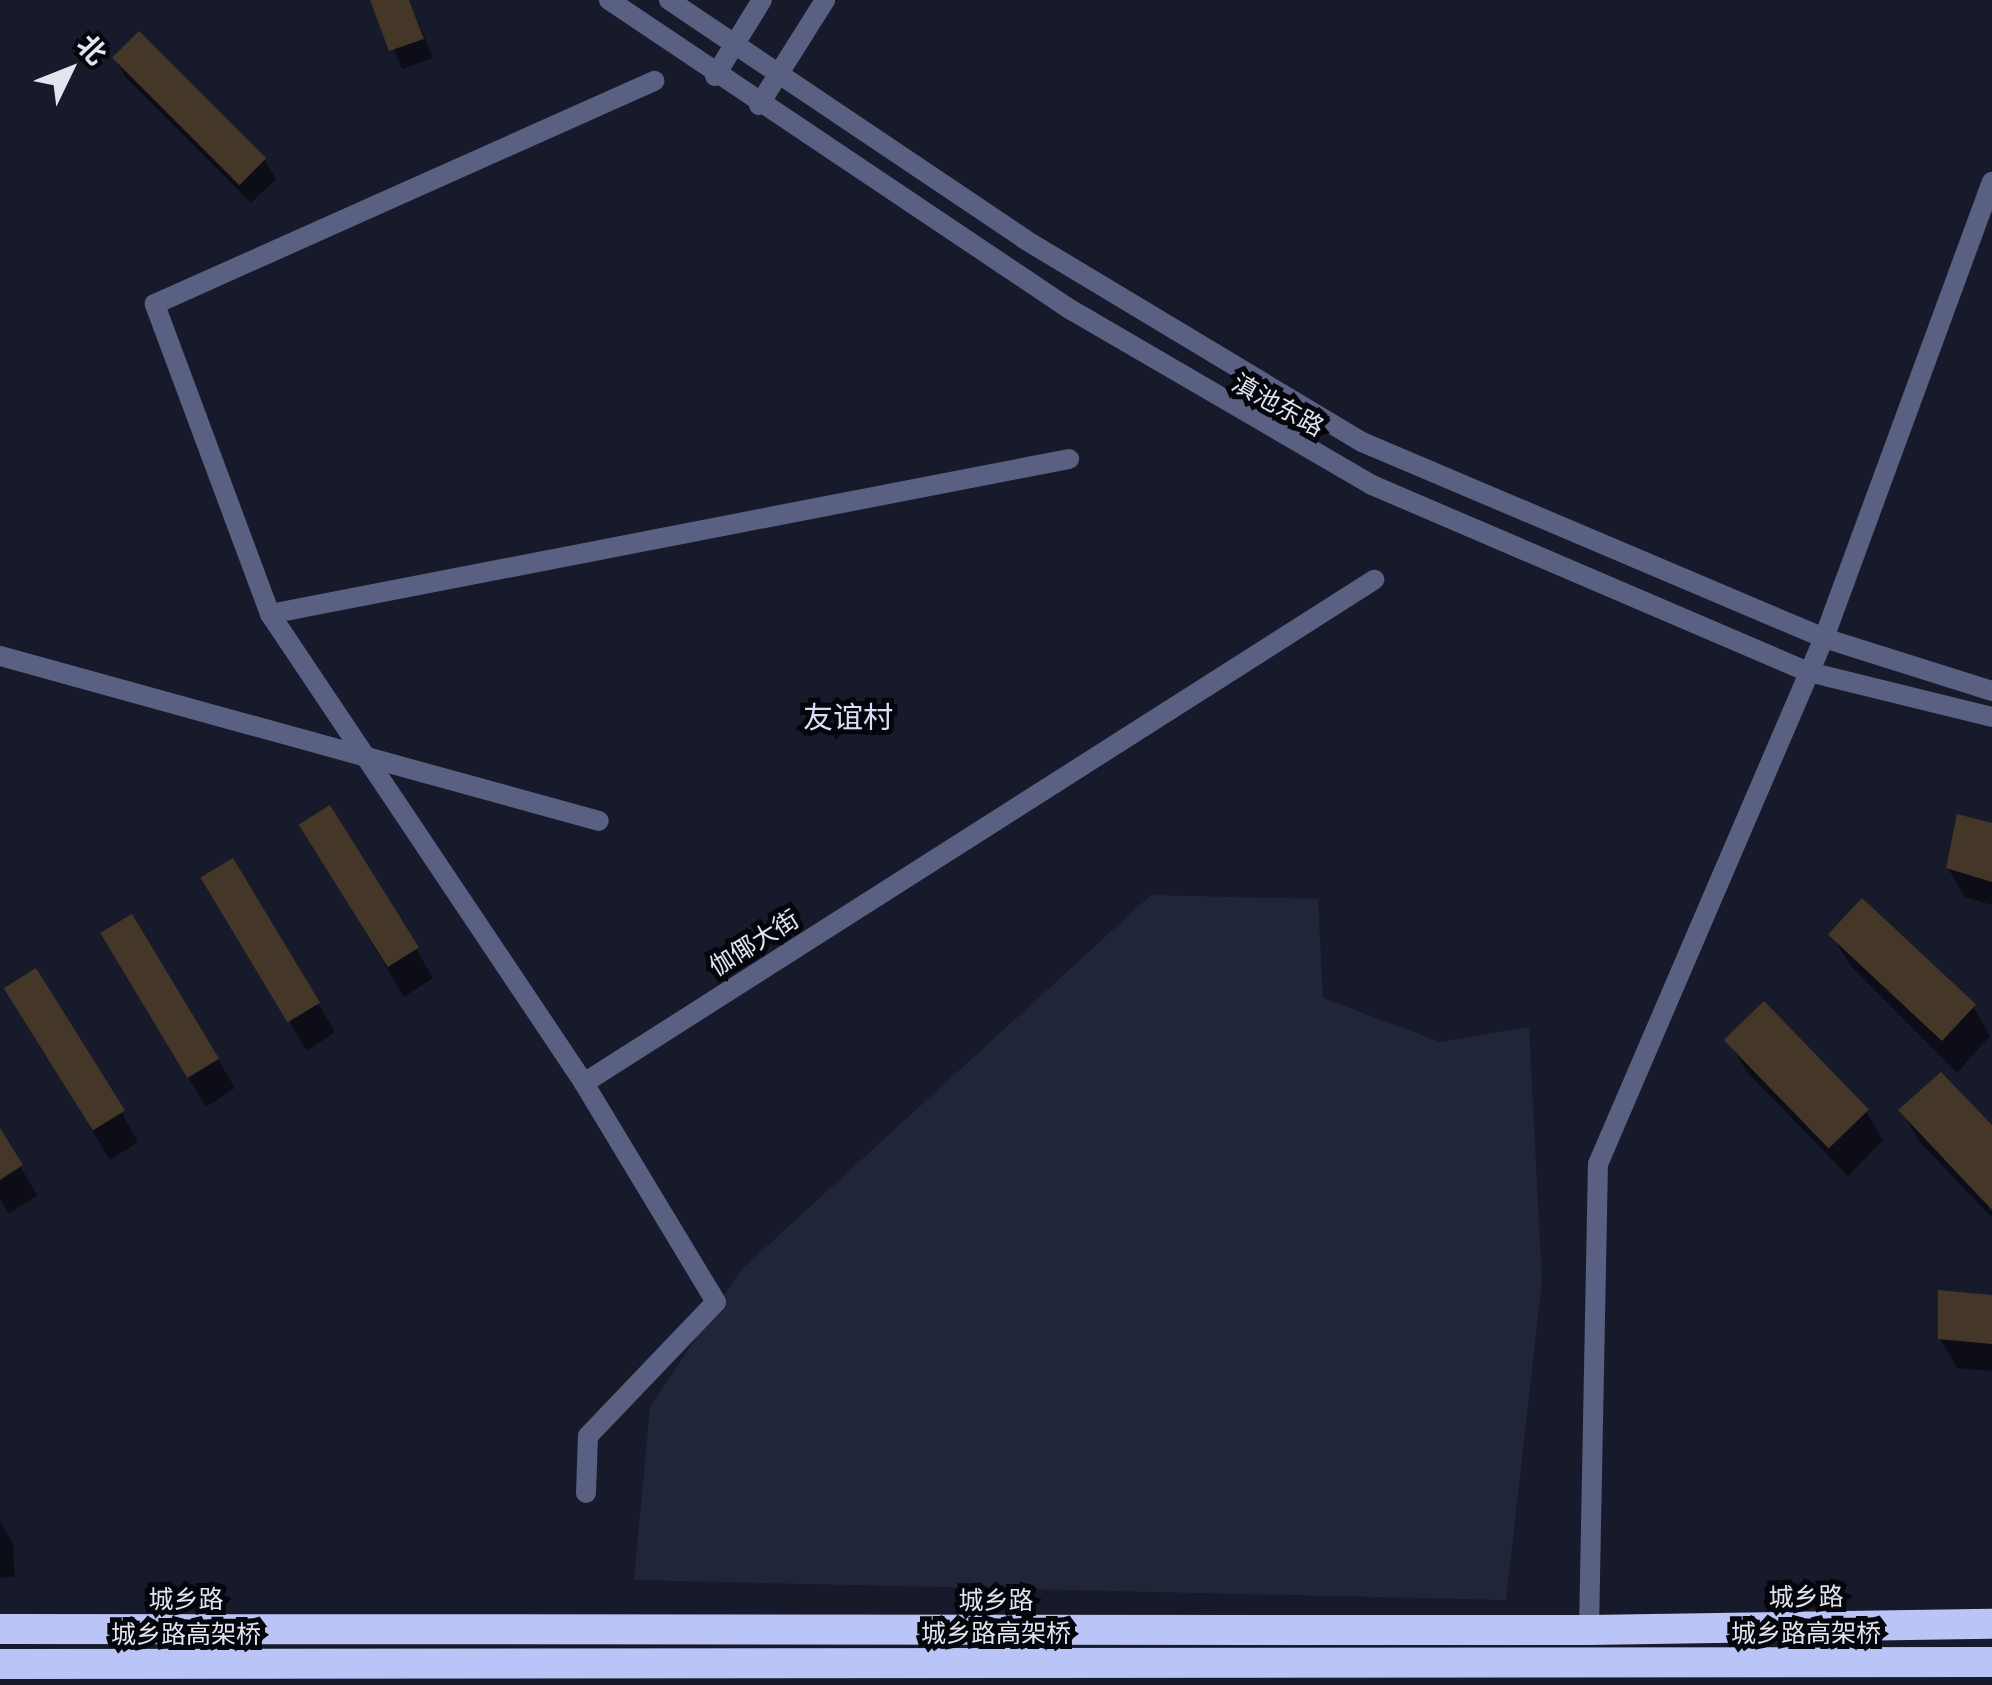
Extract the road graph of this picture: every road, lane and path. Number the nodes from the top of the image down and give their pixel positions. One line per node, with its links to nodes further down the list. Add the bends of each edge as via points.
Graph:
1 (609, 0): 6 (street, 滇池东路)
2 (669, 0): 5 (street, 滇池东路)
3 (762, 0): 5 (street)
4 (825, 0): 7 (street)
5 (733, 46): 6 (street); 7 (street, 滇池东路)
6 (715, 76): 9 (street, 滇池东路)
7 (778, 76): 9 (street); 14 (street, 滇池东路, via 1133,308 1362,442)
8 (654, 81): 13 (street, via 154,304)
9 (759, 105): 16 (street, 滇池东路, via 1176,377 1356,477)
10 (1992, 182): 14 (street)
11 (1069, 458): 13 (street)
12 (1374, 580): 20 (street, 伽倻大街)
13 (270, 614): 20 (street)
14 (1824, 638): 16 (street); 17 (street, 滇池东路)
15 (0, 656): 19 (street)
16 (1809, 672): 18 (street, 滇池东路); 24 (street, via 1598,1164)
17 (1992, 691)
18 (1992, 717)
19 (599, 820)
20 (584, 1082): 21 (street, via 716,1302 588,1436)
21 (586, 1494)
22 (1992, 1624): 24 (highway, 城乡路)
23 (0, 1629): 24 (highway, 城乡路)
24 (1589, 1630)
25 (1992, 1662): 26 (highway, 城乡路高架桥)
26 (0, 1664)

